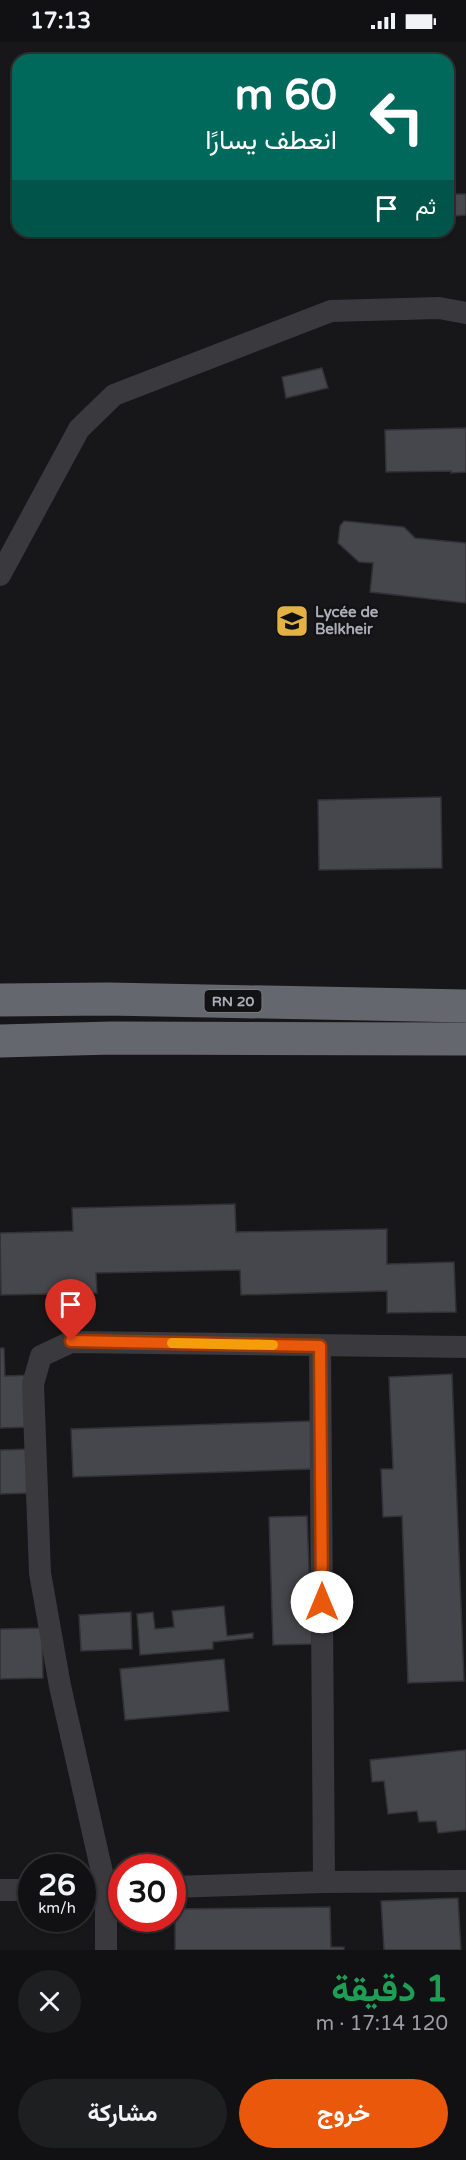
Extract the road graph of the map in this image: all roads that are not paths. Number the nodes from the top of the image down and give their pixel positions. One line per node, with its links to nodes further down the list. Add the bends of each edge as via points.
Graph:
1 (466, 313): 2 (street, via 439,308 331,311 114,395 79,429)
2 (0, 575)
3 (0, 1000): 4 (highway, RN 20)
4 (466, 1005)
5 (466, 1039): 6 (highway)
6 (0, 1041)
7 (320, 1346): 8 (street); 9 (street, via 71,1341 41,1356 33,1384 40,1573 60,1686); 11 (street)
8 (466, 1347)
9 (108, 1866)
10 (466, 1881): 11 (street)
11 (324, 1882): 12 (street)
12 (186, 1887)
13 (0, 1890): 14 (street)
14 (18, 1890)
15 (108, 1932): 16 (street)
16 (106, 1950)

